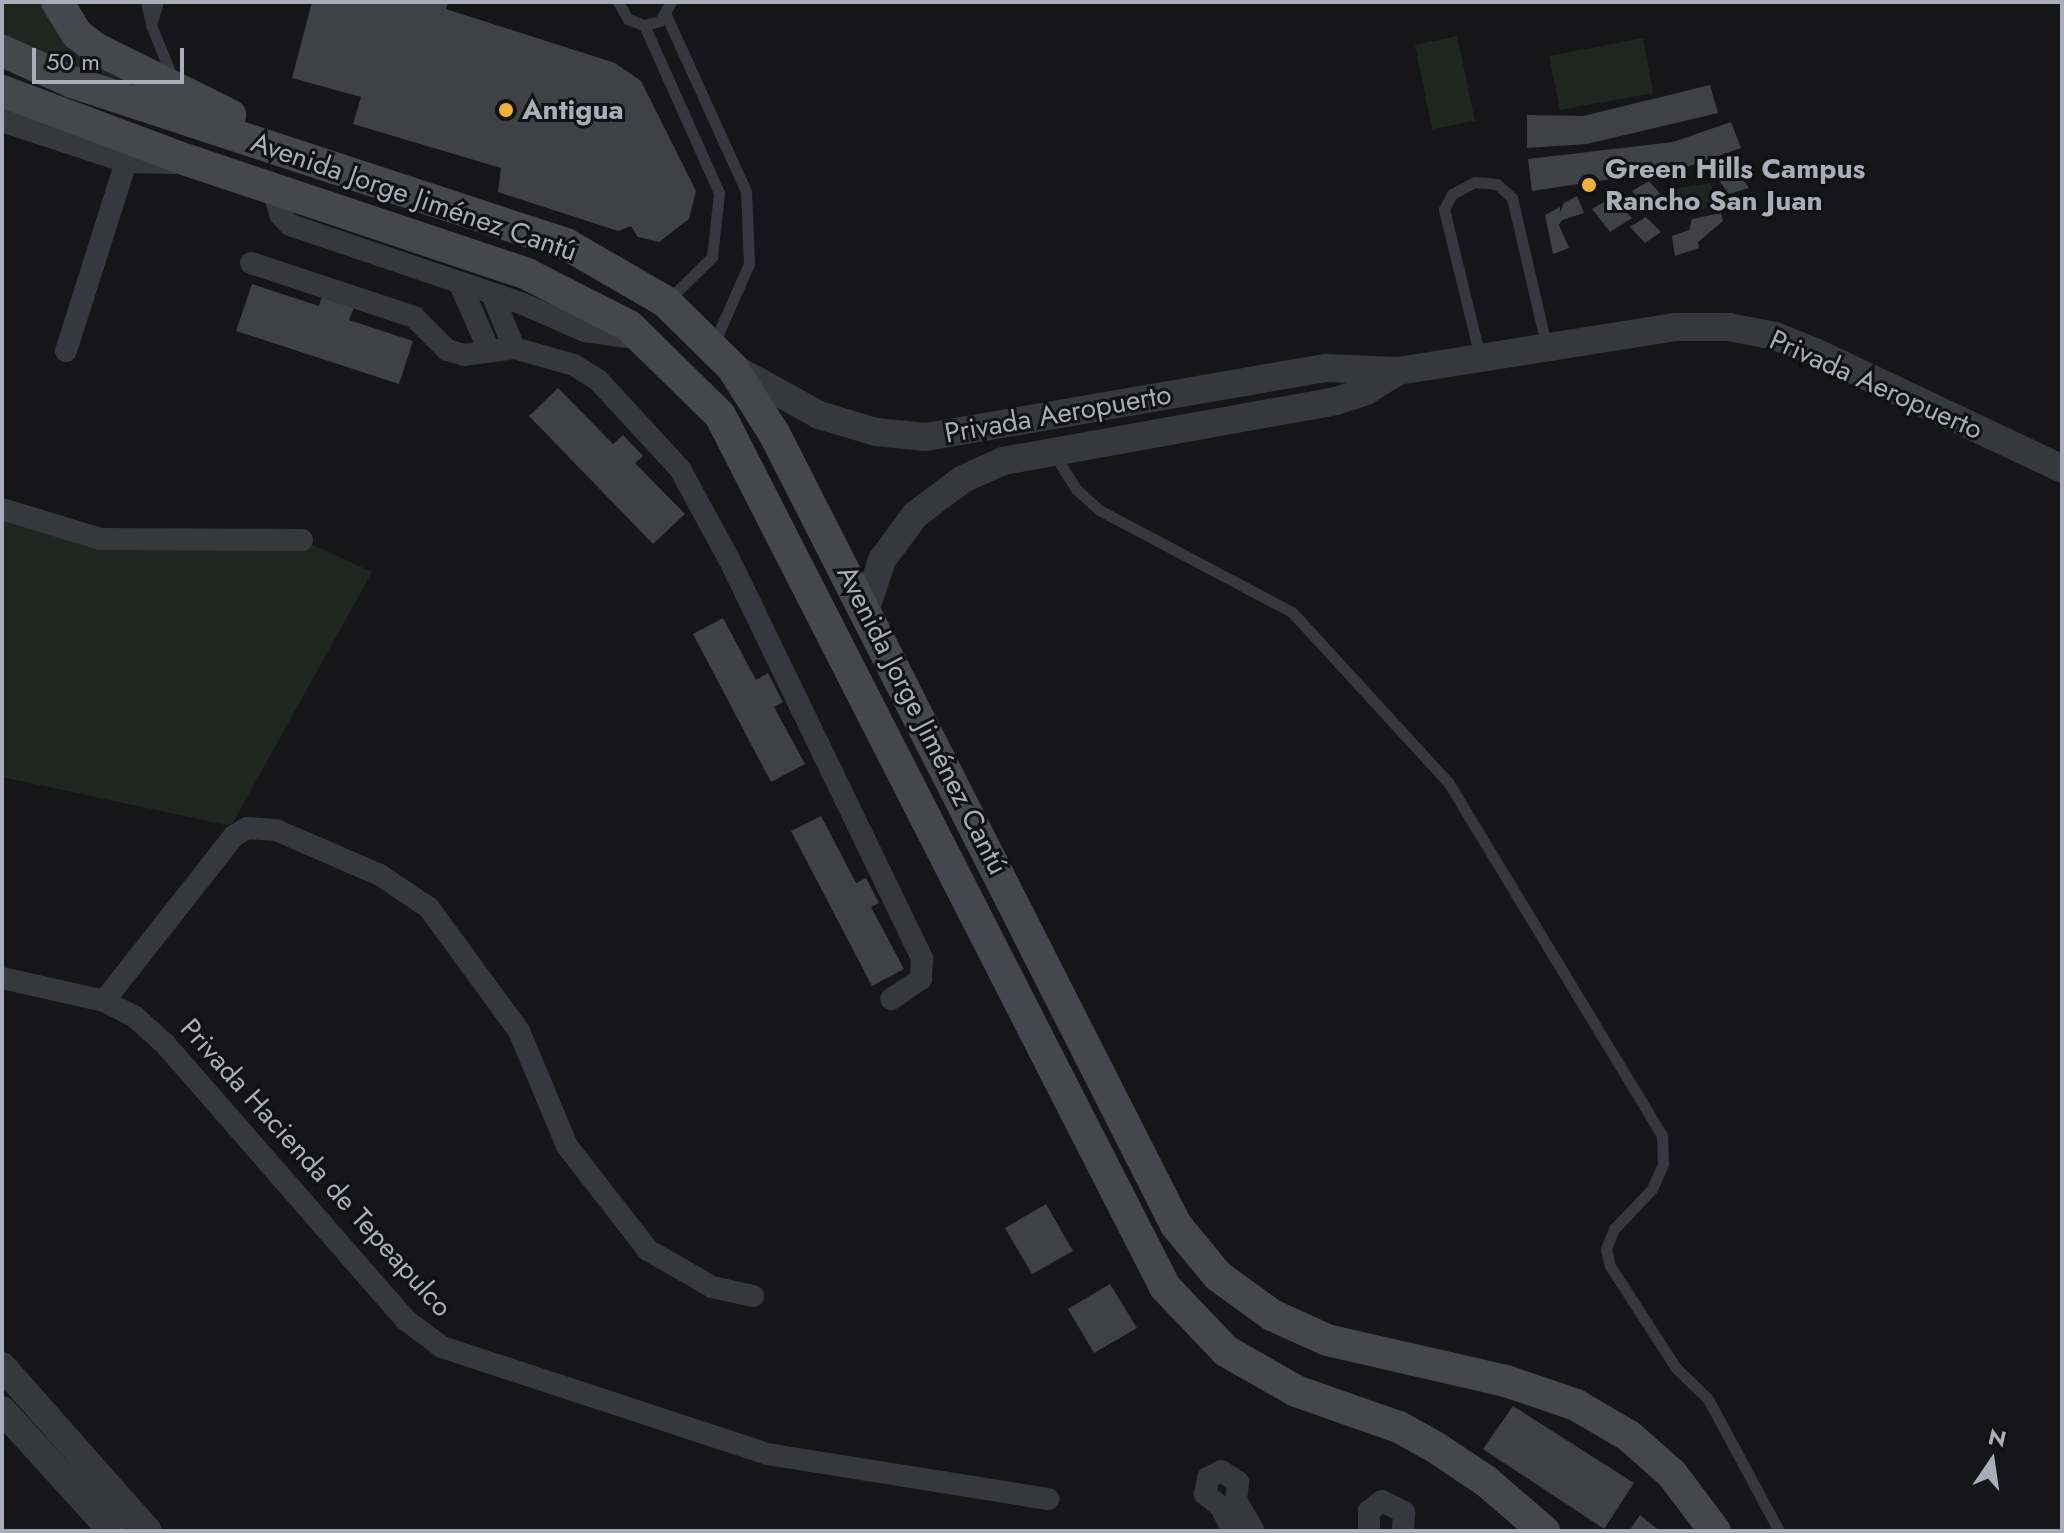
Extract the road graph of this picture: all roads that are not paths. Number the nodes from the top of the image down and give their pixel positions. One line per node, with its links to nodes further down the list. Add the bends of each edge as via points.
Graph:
1 (57, 2): 10 (main road, via 77,34 95,48)
2 (146, 2): 7 (lane)
3 (158, 2): 7 (lane)
4 (618, 2): 8 (lane, via 628,19)
5 (671, 2): 6 (lane)
6 (666, 15): 8 (lane); 26 (lane, via 746,191 749,264)
7 (151, 25): 10 (lane)
8 (644, 25): 20 (lane, via 719,193 712,257)
9 (2, 51): 15 (main road, Avenida Jorge Jiménez Cantú, via 72,82)
10 (176, 89): 15 (main road)
11 (2, 91): 14 (main road, Avenida Jorge Jiménez Cantú)
12 (2, 118): 13 (street)
13 (127, 159): 14 (street); 25 (street)
14 (187, 160): 16 (main road, Avenida Jorge Jiménez Cantú)
15 (337, 168): 20 (main road, Avenida Jorge Jiménez Cantú, via 566,244)
16 (273, 189): 18 (street, via 280,214 290,225); 21 (main road, Avenida Jorge Jiménez Cantú, via 527,274 629,326)
17 (251, 263): 24 (street, via 414,317 447,350 464,355)
18 (459, 282): 19 (street); 24 (street)
19 (492, 294): 21 (street, via 585,331); 22 (street)
20 (666, 302): 26 (main road, Avenida Jorge Jiménez Cantú)
21 (642, 339): 47 (main road, Avenida Jorge Jiménez Cantú, via 720,415 1007,971 1136,1240 1165,1287 1226,1351 1296,1391 1399,1427 1435,1447 1486,1481)
22 (514, 348): 24 (street); 35 (street, via 545,353 598,380 696,493 922,959 921,979)
23 (1547, 348): 27 (street, Privada Aeropuerto); 27 (lane, via 1512,198 1497,184 1475,182 1452,194 1444,209); 30 (street, Privada Aeropuerto, via 1675,327 1729,327 1775,336)
24 (489, 350)
25 (66, 351)
26 (722, 357): 28 (street, Privada Aeropuerto, via 819,415 876,432 926,437 1326,368); 33 (main road, Avenida Jorge Jiménez Cantú, via 775,435)
27 (1480, 358): 28 (street, Privada Aeropuerto)
28 (1398, 371): 29 (street, Privada Aeropuerto, via 1366,391 1336,401)
29 (1052, 452): 33 (street, Privada Aeropuerto, via 989,467 963,479 915,515 882,560); 49 (lane, via 1076,489 1099,510 1292,612 1448,782 1662,1135 1663,1164 1652,1189 1614,1229 1606,1249 1610,1266 1676,1368 1708,1399)
30 (2062, 469)
31 (2, 509): 32 (street, via 101,539)
32 (302, 540)
33 (866, 608): 48 (main road, Avenida Jorge Jiménez Cantú, via 1176,1225 1218,1276 1272,1315 1327,1340 1506,1381 1576,1405 1629,1436 1672,1474)
34 (2, 978): 36 (street, Privada Hacienda de Tepeapulco)
35 (891, 999)
36 (104, 1001): 37 (street, via 234,836 247,828 276,830 380,875 429,908 519,1031 567,1146 648,1250 712,1287); 40 (street, Privada Hacienda de Tepeapulco, via 135,1017 165,1044 406,1320 442,1347 767,1454)
37 (753, 1296)
38 (2, 1366): 42 (street)
39 (2, 1410): 41 (street)
40 (1048, 1499)
41 (112, 1531)
42 (148, 1531)
43 (1233, 1531): 44 (street, via 1221,1507 1205,1494 1208,1478 1221,1471 1238,1482 1236,1500)
44 (1254, 1531)
45 (1369, 1531): 46 (street, via 1369,1511 1382,1501 1404,1512)
46 (1403, 1531)
47 (1544, 1531)
48 (1715, 1531)
49 (1779, 1531)

